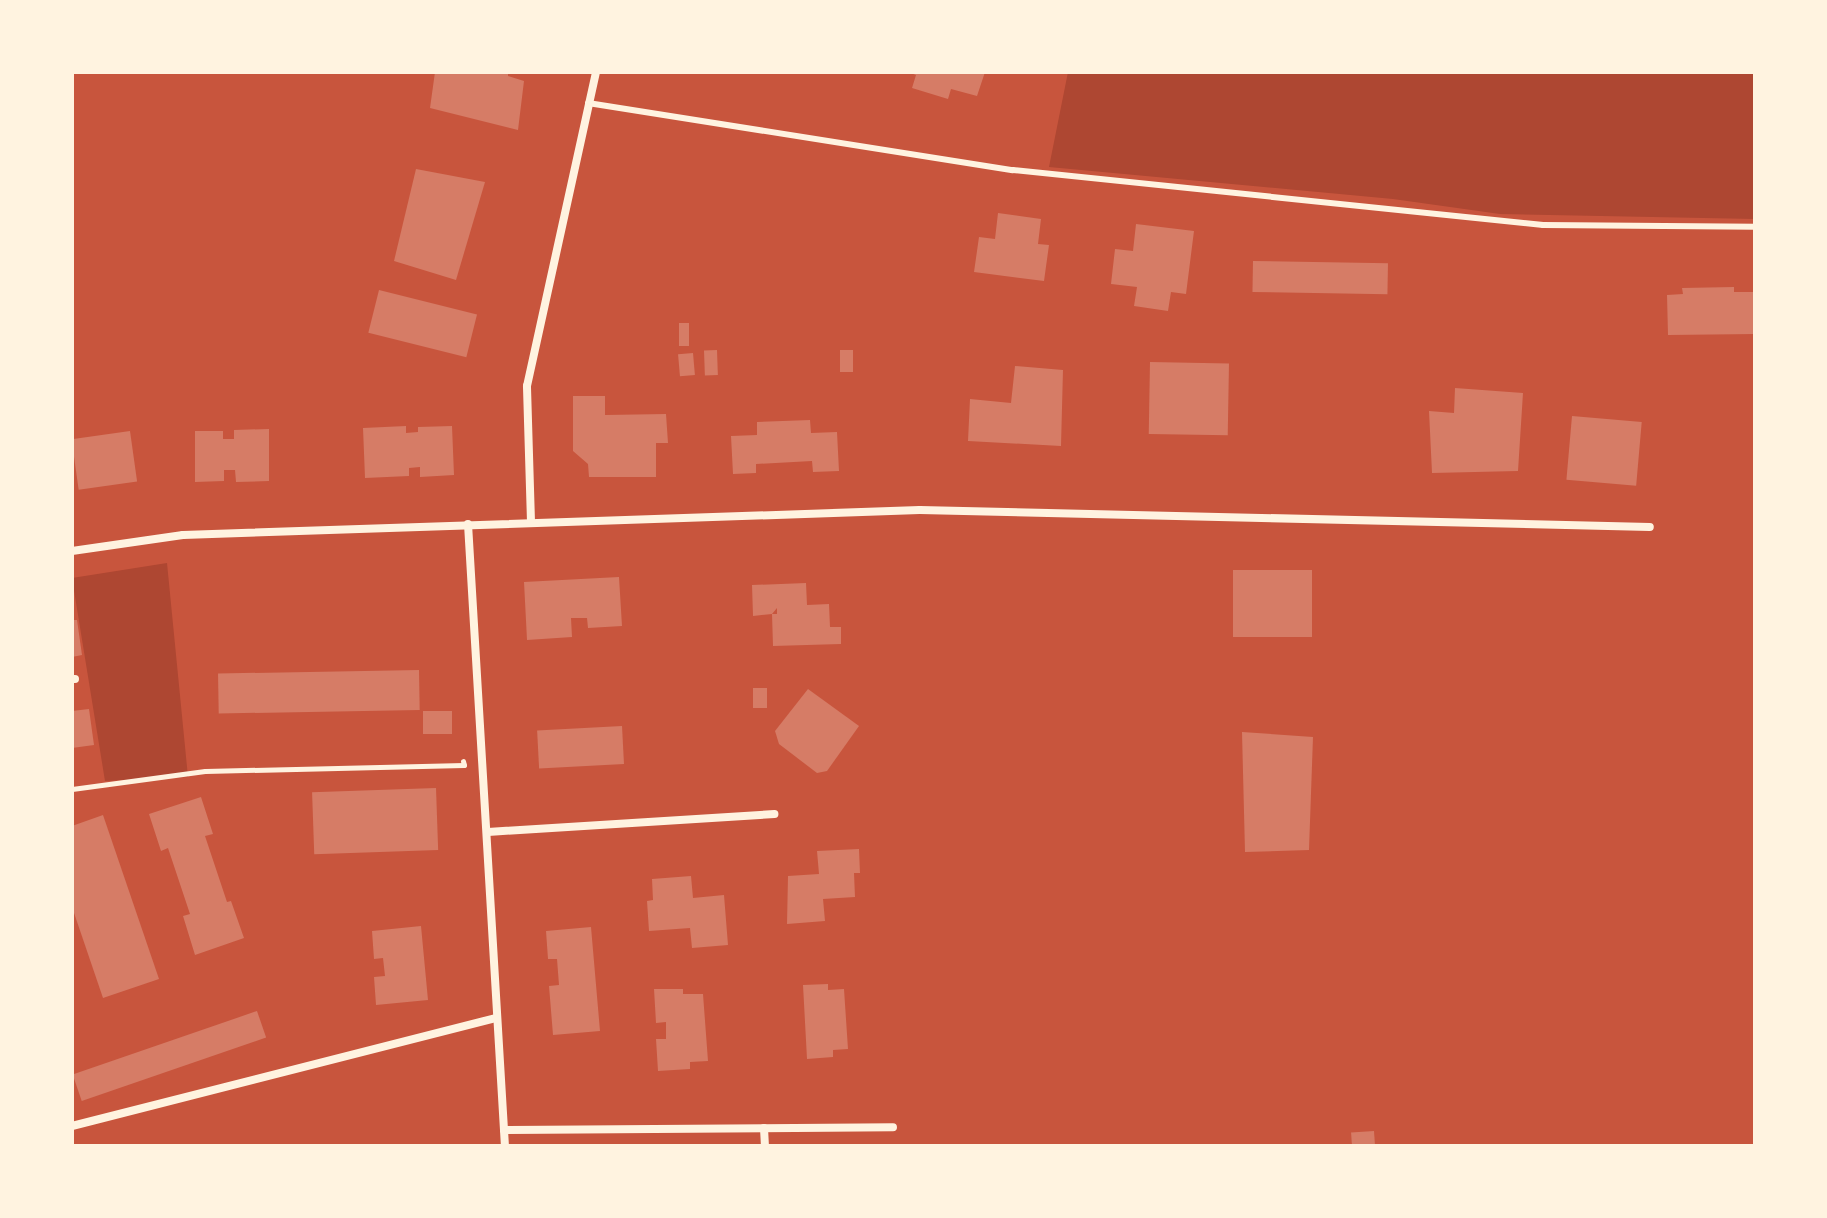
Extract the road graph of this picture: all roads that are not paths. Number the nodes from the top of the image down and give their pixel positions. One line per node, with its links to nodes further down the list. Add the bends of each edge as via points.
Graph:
1 (596, 72): 2 (street)
2 (588, 103): 3 (lane, via 1013,170 1543,225); 4 (street, via 527,386)
3 (1755, 227)
4 (531, 522): 5 (street); 6 (street, via 920,510)
5 (468, 524): 7 (street, via 183,535); 9 (street)
6 (1650, 527)
7 (72, 551)
8 (774, 814): 9 (street)
9 (488, 832): 10 (street)
10 (495, 1018): 11 (street); 14 (street)
11 (72, 1126)
12 (893, 1127): 13 (street)
13 (764, 1128): 14 (street); 16 (street)
14 (504, 1130): 15 (street)
15 (505, 1146)
16 (765, 1146)

